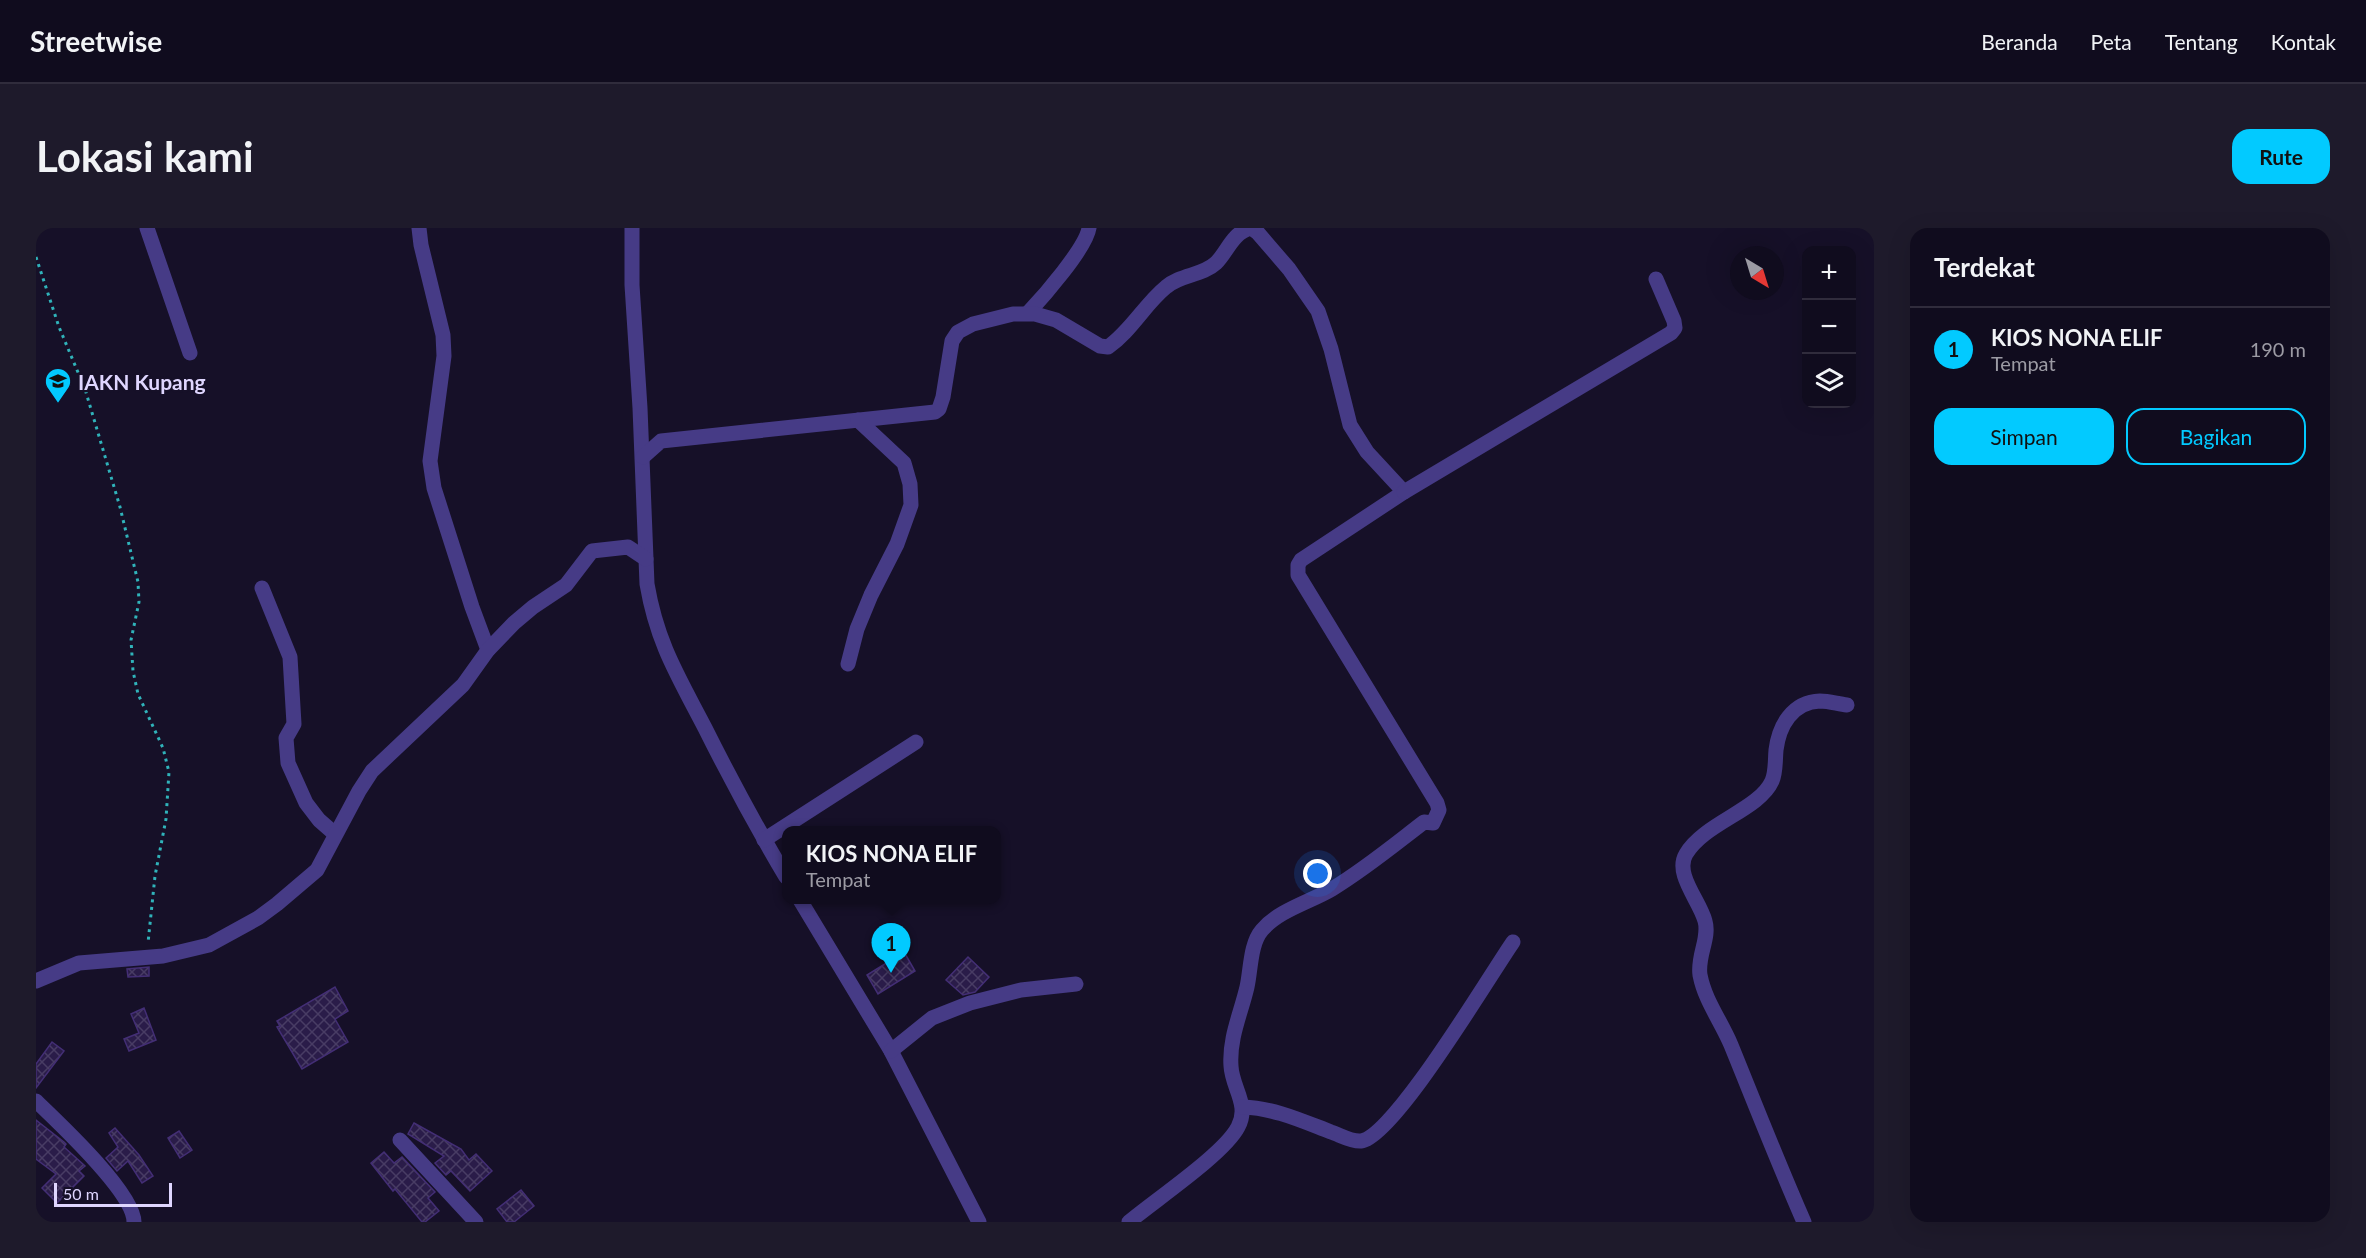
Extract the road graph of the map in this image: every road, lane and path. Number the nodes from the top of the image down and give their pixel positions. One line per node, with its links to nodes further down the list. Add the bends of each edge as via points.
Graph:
1 (147, 228): 8 (street)
2 (419, 228): 14 (street, via 443,335 444,356 430,461 434,488)
3 (632, 228): 10 (street)
4 (1089, 228): 7 (street, via 1078,249)
5 (36, 257): 25 (path, via 85,388 120,507 139,602 131,640 133,671 138,694 170,772 148,937)
6 (1656, 279): 11 (street, via 1674,321 1671,333)
7 (1028, 313): 9 (street, via 985,320 958,332 948,354 943,397 935,412); 11 (street, via 1056,320 1108,347 1167,286 1206,270 1238,234 1251,228 1289,269 1318,311 1350,425 1367,452)
8 (190, 354)
9 (858, 420): 10 (street, via 661,441); 15 (street, via 904,463 911,506 857,629)
10 (643, 457): 12 (street)
11 (1404, 492): 30 (street, via 1302,560 1298,575 1439,810 1433,823 1424,822 1345,881 1287,912 1261,931 1230,1054)
12 (646, 559): 14 (street, via 628,547 592,551 566,585 533,607); 21 (street, via 651,610 669,660)
13 (262, 588): 20 (street, via 290,657 294,724 286,738 288,763 306,802)
14 (488, 650): 20 (street, via 470,677 372,771)
15 (848, 664)
16 (1847, 705): 36 (street, via 1819,701 1804,705 1784,721 1771,783 1747,806 1707,831 1685,855 1682,866 1707,925 1700,974 1708,999)
17 (916, 742): 18 (street)
18 (786, 826)
19 (782, 828): 21 (street)
20 (335, 834): 25 (street, via 316,870 258,918 209,945)
21 (764, 840): 22 (street)
22 (782, 870)
23 (802, 904): 28 (street)
24 (1513, 942): 30 (street, via 1415,1088 1369,1139 1354,1140 1269,1109)
25 (149, 956): 26 (street, via 79,963)
26 (36, 981)
27 (1076, 984): 28 (street, via 1020,990 970,1003 932,1018)
28 (891, 1051): 34 (street)
29 (36, 1101): 32 (street, via 122,1192 131,1206)
30 (1243, 1107): 35 (street, via 1233,1136)
31 (400, 1140): 33 (street)
32 (134, 1222)
33 (476, 1222)
34 (979, 1222)
35 (1129, 1222)
36 (1804, 1222)

